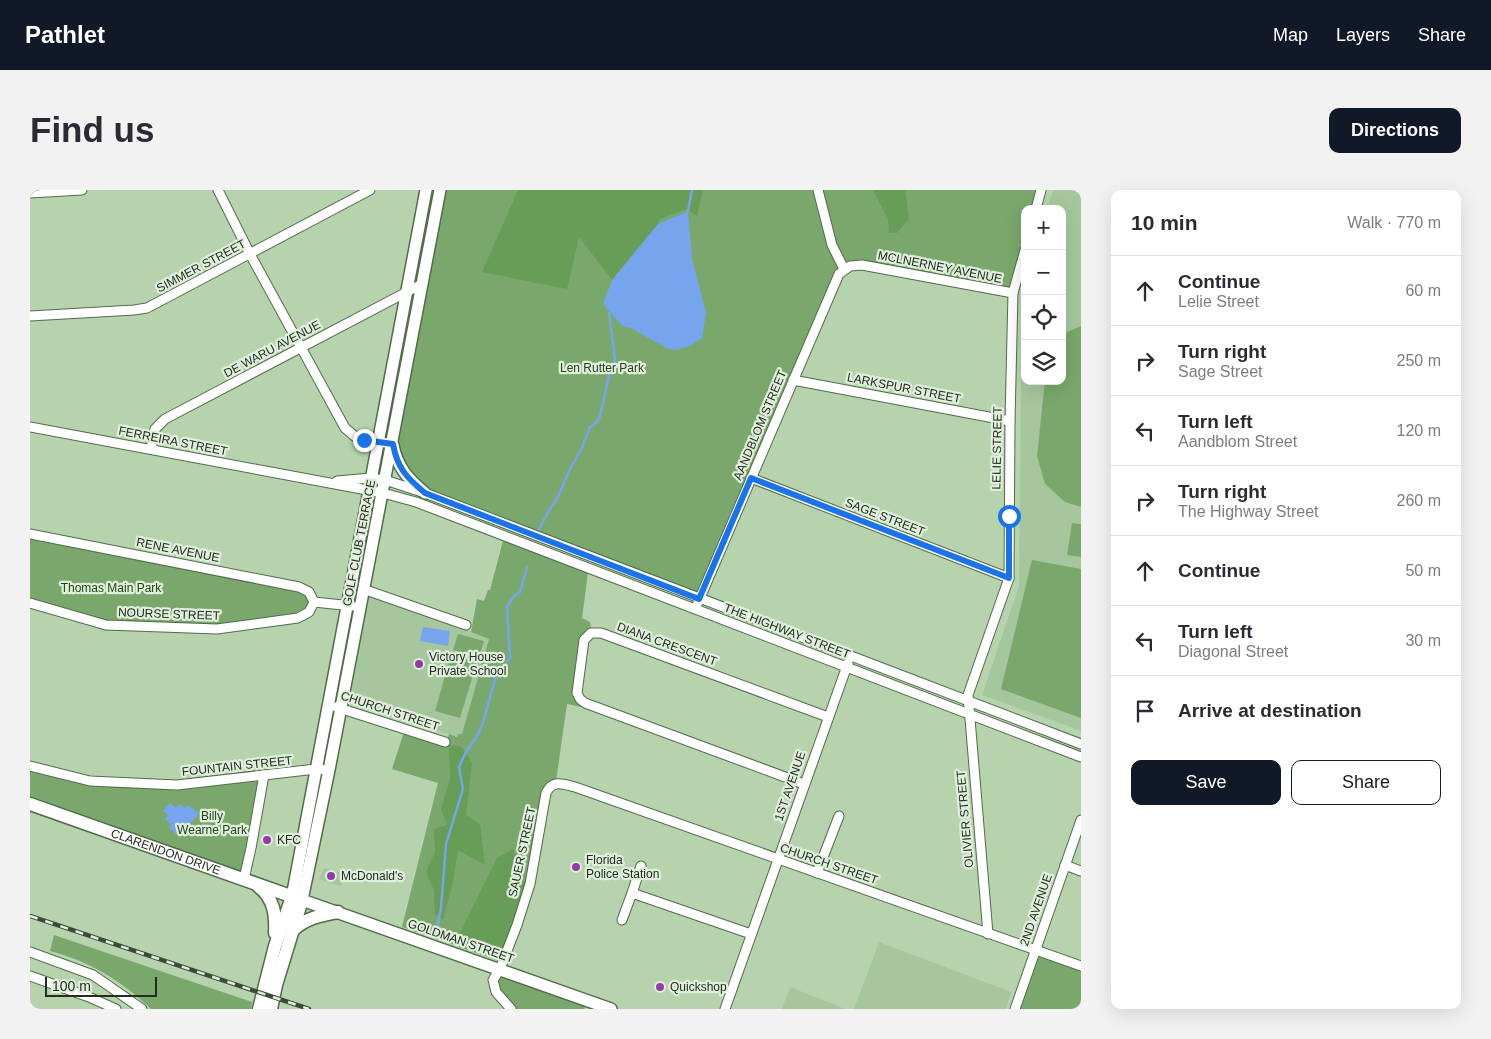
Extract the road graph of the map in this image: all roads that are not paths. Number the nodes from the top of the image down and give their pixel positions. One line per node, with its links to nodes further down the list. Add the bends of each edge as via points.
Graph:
1 (82, 190): 8 (street)
2 (218, 190): 10 (street)
3 (370, 190): 10 (street, SIMMER STREET)
4 (426, 190): 14 (street, GOLF CLUB TERRACE)
5 (440, 190): 13 (street, GOLF CLUB TERRACE)
6 (818, 190): 12 (street, via 832,245)
7 (1041, 190): 9 (street)
8 (30, 193)
9 (1037, 205)
10 (250, 254): 16 (street, SIMMER STREET, via 147,308); 17 (street)
11 (1021, 264): 15 (street, LELIE STREET)
12 (844, 269): 15 (street, MCLNERNEY AVENUE, via 862,265); 18 (street, AANDBLOM STREET)
13 (422, 284): 14 (street, DE WARU AVENUE); 22 (street, GOLF CLUB TERRACE)
14 (406, 292): 17 (street, DE WARU AVENUE); 21 (street, GOLF CLUB TERRACE)
15 (1013, 293): 19 (street, LELIE STREET)
16 (30, 316)
17 (302, 347): 21 (street, via 348,432 358,439); 23 (street, DE WARU AVENUE, via 166,420 154,429)
18 (793, 380): 19 (street, LARKSPUR STREET); 25 (street, AANDBLOM STREET)
19 (1010, 421): 32 (street, LELIE STREET)
20 (30, 427): 23 (street, FERREIRA STREET)
21 (378, 442): 22 (street); 24 (street, GOLF CLUB TERRACE)
22 (393, 444): 27 (street, GOLF CLUB TERRACE); 30 (street, via 402,470)
23 (151, 449): 26 (street, FERREIRA STREET)
24 (371, 478): 26 (street, FERREIRA STREET); 27 (street, THE HIGHWAY STREET); 28 (street, GOLF CLUB TERRACE)
25 (751, 478): 32 (street, SAGE STREET); 34 (street, AANDBLOM STREET)
26 (312, 480): 28 (street, FERREIRA STREET)
27 (385, 480): 29 (street, GOLF CLUB TERRACE); 30 (street, THE HIGHWAY STREET)
28 (370, 491): 29 (street, THE HIGHWAY STREET); 37 (street, GOLF CLUB TERRACE)
29 (383, 493): 33 (street, GOLF CLUB TERRACE); 39 (street, THE HIGHWAY STREET, via 416,502)
30 (425, 493): 34 (street, THE HIGHWAY STREET)
31 (30, 534): 35 (street, RENE AVENUE, via 299,587 309,592)
32 (1009, 578): 43 (street, LELIE STREET, via 969,689)
33 (364, 589): 38 (street, GOLF CLUB TERRACE); 40 (street)
34 (699, 599): 39 (street, AANDBLOM STREET); 41 (street, THE HIGHWAY STREET)
35 (314, 602): 36 (street, NOURSE STREET, via 309,612 298,618 217,629 106,625); 37 (street)
36 (30, 603)
37 (348, 605): 38 (street); 44 (street, GOLF CLUB TERRACE)
38 (360, 607): 45 (street, GOLF CLUB TERRACE)
39 (695, 610): 42 (street, THE HIGHWAY STREET)
40 (466, 625)
41 (850, 657): 42 (street, 1ST AVENUE); 43 (street, THE HIGHWAY STREET)
42 (846, 668): 46 (street, THE HIGHWAY STREET); 47 (street, 1ST AVENUE)
43 (968, 701): 46 (street, OLIVIER STREET); 49 (street, THE HIGHWAY STREET)
44 (328, 704): 45 (street, CHURCH STREET); 52 (street, GOLF CLUB TERRACE)
45 (341, 708): 48 (street, CHURCH STREET); 53 (street, GOLF CLUB TERRACE)
46 (969, 716): 50 (street, THE HIGHWAY STREET); 72 (street, OLIVIER STREET)
47 (828, 717): 55 (street, 1ST AVENUE); 55 (street, DIANA CRESCENT, via 601,633 591,633 584,640 577,693 585,703)
48 (445, 742)
49 (1081, 744)
50 (1081, 757)
51 (30, 766): 54 (street, FOUNTAIN STREET, via 100,782 188,785)
52 (316, 769): 53 (street, FOUNTAIN STREET); 54 (street, FOUNTAIN STREET); 67 (street, GOLF CLUB TERRACE)
53 (329, 770): 67 (street, GOLF CLUB TERRACE)
54 (264, 776): 65 (street, via 251,848)
55 (804, 784): 60 (street, 1ST AVENUE)
56 (569, 786): 60 (street, CHURCH STREET); 77 (street, SAUER STREET, via 553,784 546,793 530,884)
57 (30, 804): 65 (main road, CLARENDON DRIVE)
58 (838, 816): 64 (street)
59 (1081, 820): 61 (street, 2ND AVENUE)
60 (778, 860): 64 (street, CHURCH STREET); 71 (street, 1ST AVENUE)
61 (1065, 865): 63 (street); 74 (street, 2ND AVENUE)
62 (641, 866): 66 (street)
63 (1081, 871)
64 (817, 873): 72 (street, CHURCH STREET)
65 (249, 881): 67 (main road, CLARENDON DRIVE); 73 (main road, via 265,892 273,906)
66 (632, 893): 69 (street); 71 (street)
67 (297, 898): 68 (street, GOLDMAN STREET); 70 (main road); 73 (main road)
68 (338, 912): 70 (main road, via 313,918); 77 (street, GOLDMAN STREET)
69 (622, 920)
70 (293, 930): 82 (main road)
71 (751, 934): 85 (street, 1ST AVENUE)
72 (988, 934): 74 (street, CHURCH STREET)
73 (275, 946): 81 (main road)
74 (1036, 950): 76 (street, CHURCH STREET); 86 (street, 2ND AVENUE)
75 (30, 952): 80 (street, via 93,975)
76 (1081, 966)
77 (500, 969): 83 (street, via 494,988); 84 (street, GOLDMAN STREET)
78 (30, 976): 79 (street)
79 (116, 1009)
80 (142, 1009)
81 (259, 1009)
82 (271, 1009)
83 (511, 1009)
84 (611, 1009)
85 (725, 1009)
86 (1015, 1009)

